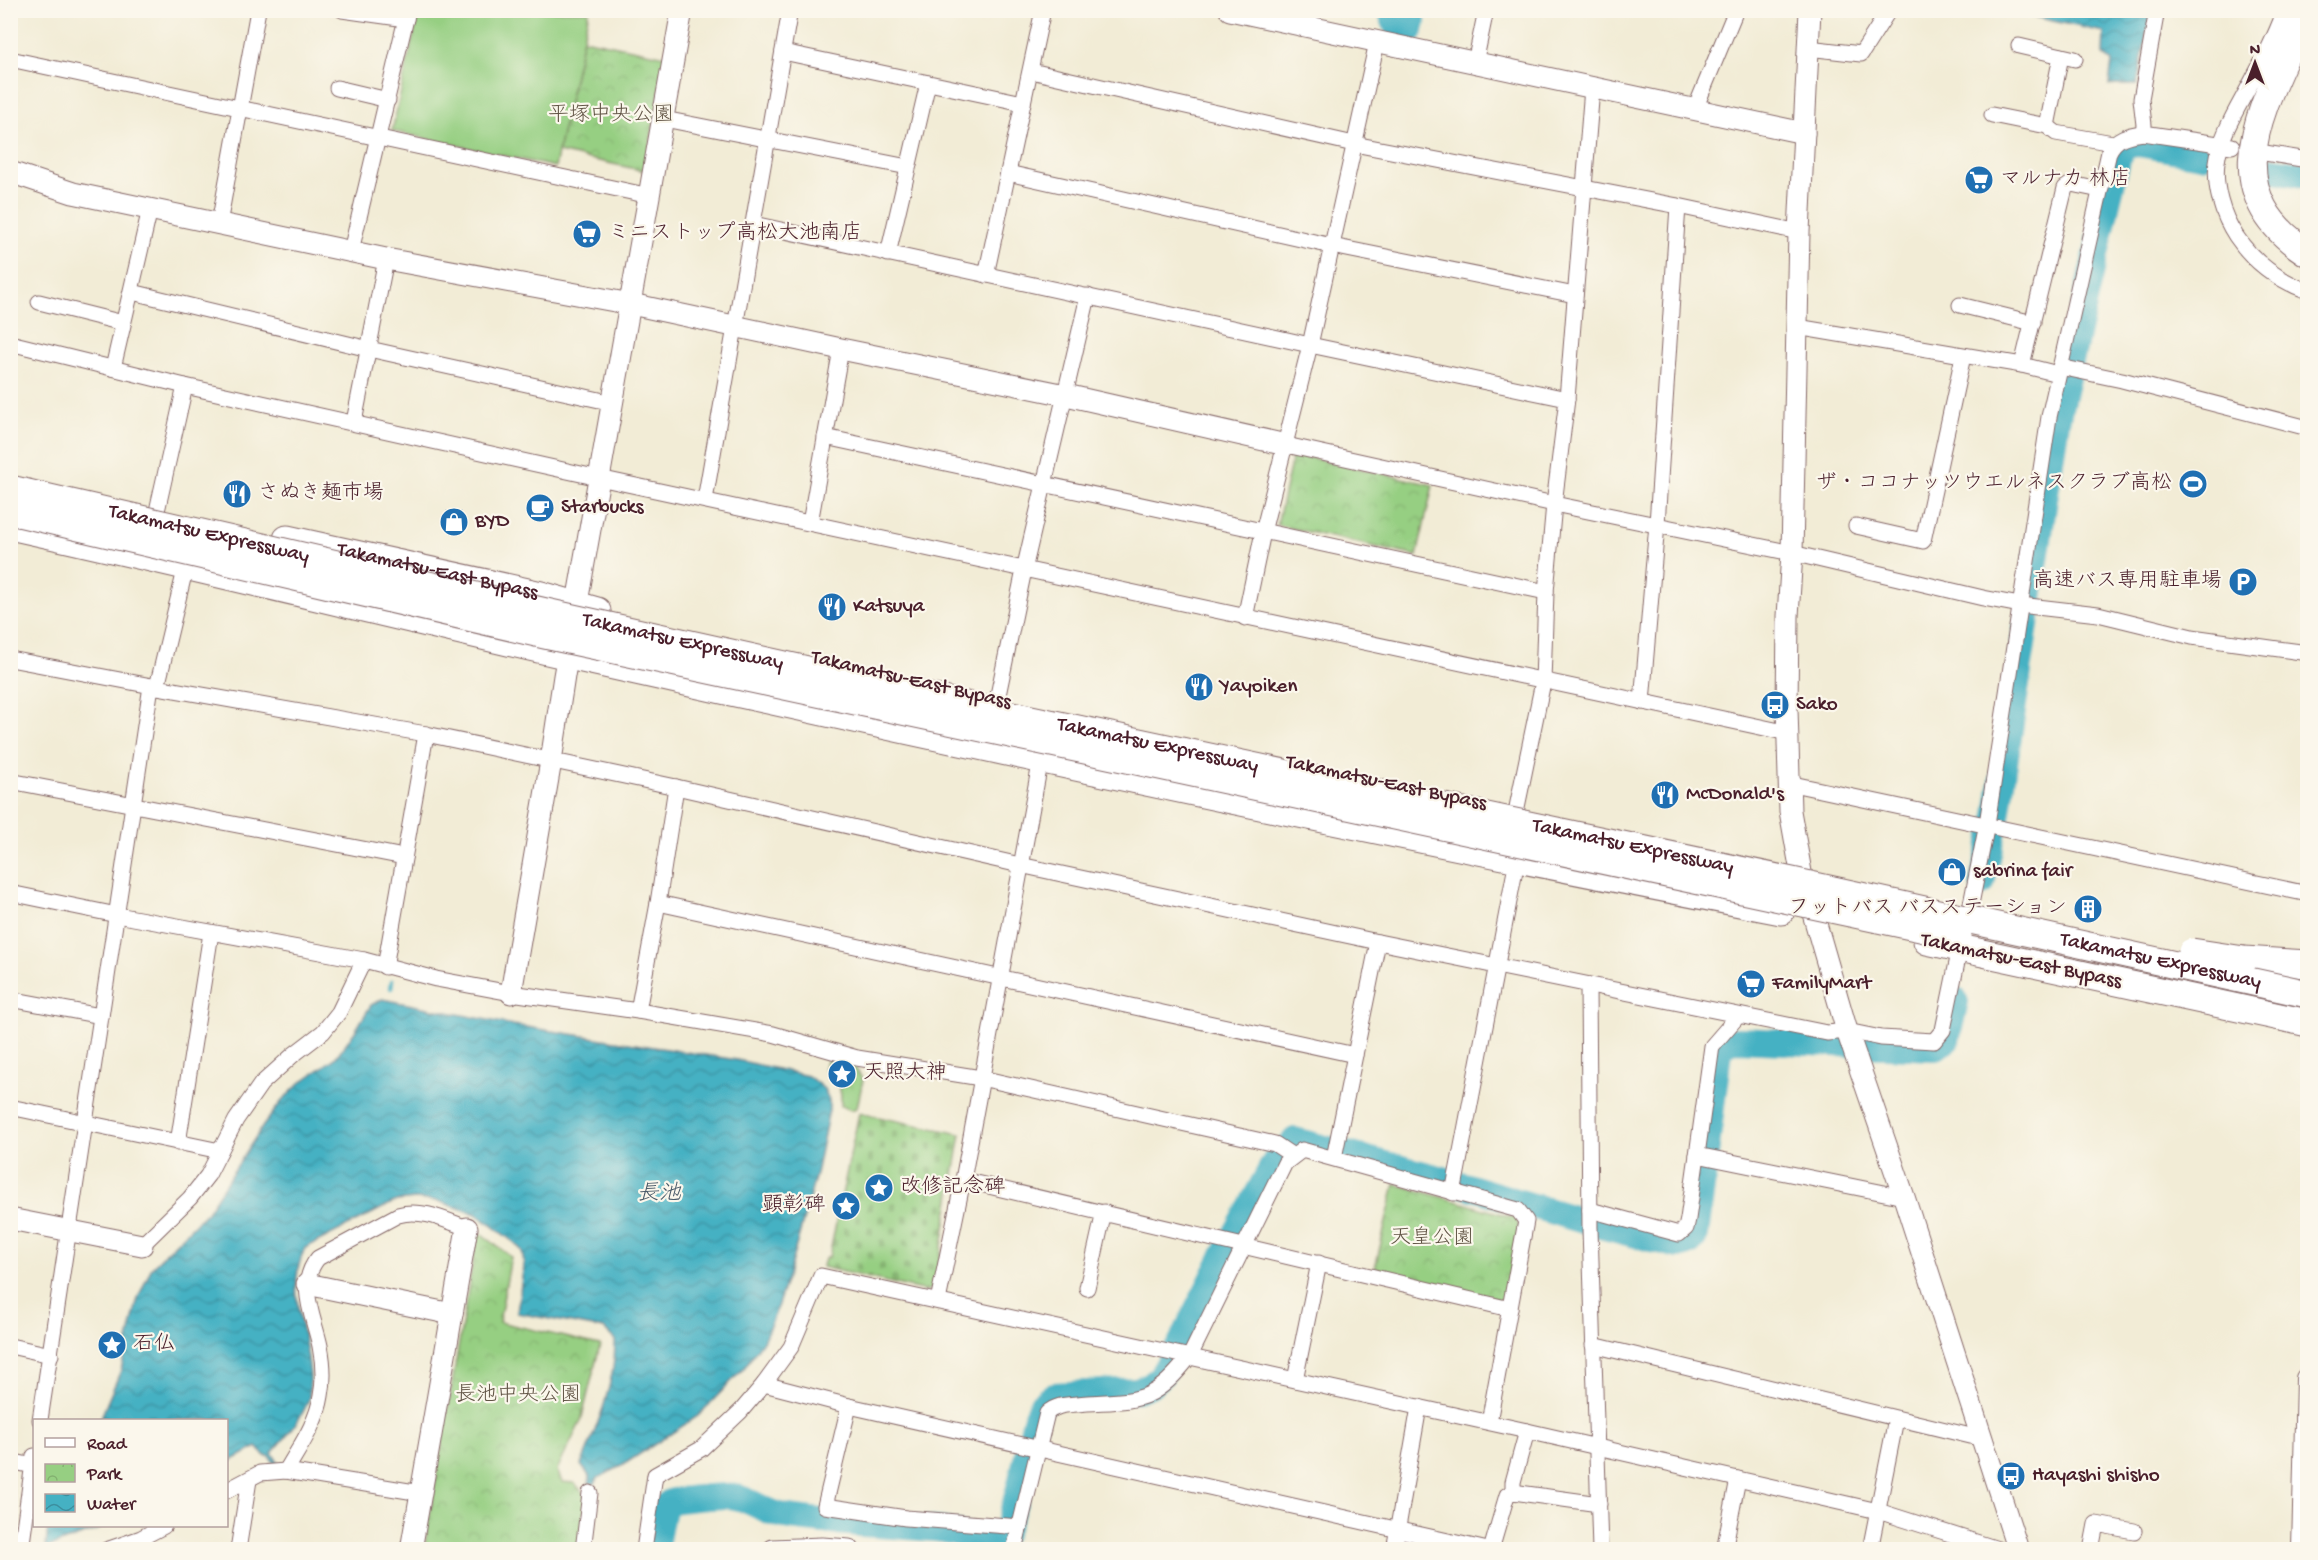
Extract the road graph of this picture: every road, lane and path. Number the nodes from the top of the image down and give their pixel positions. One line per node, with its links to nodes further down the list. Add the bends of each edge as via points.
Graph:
1 (258, 10): 27 (street)
2 (342, 10): 14 (street)
3 (682, 10): 30 (street)
4 (790, 10): 18 (street)
5 (1043, 10): 21 (street)
6 (1230, 10): 15 (street)
7 (1486, 10): 20 (street)
8 (1810, 10): 17 (street)
9 (1889, 10): 17 (street, via 1861,54)
10 (2157, 10): 33 (street, via 2141,99)
11 (2285, 10): 38 (street, via 2233,118)
12 (2306, 10): 54 (highway, via 2264,104 2251,162 2259,202 2272,223)
13 (1735, 11): 28 (street)
14 (407, 15): 25 (street)
15 (1377, 42): 20 (street); 37 (street)
16 (2019, 46): 31 (street, via 2068,57)
17 (1808, 48): 32 (street)
18 (783, 52): 22 (street); 35 (street)
19 (10, 59): 27 (street)
20 (1475, 63): 23 (street)
21 (1031, 71): 26 (street); 37 (street)
22 (928, 83): 26 (street); 41 (street)
23 (1592, 87): 28 (street); 44 (street)
24 (337, 88): 25 (street)
25 (388, 100): 34 (street)
26 (1023, 103): 42 (street)
27 (239, 106): 34 (street); 49 (street)
28 (1695, 109): 32 (street)
29 (1992, 115): 31 (street)
30 (663, 119): 35 (street); 46 (street)
31 (2047, 126): 36 (street, via 2056,133)
32 (1803, 133): 51 (street)
33 (2143, 133): 36 (street); 38 (street)
34 (380, 136): 46 (street); 53 (street)
35 (768, 141): 41 (street); 50 (street)
36 (2113, 143): 45 (street)
37 (1354, 144): 44 (street); 52 (street)
38 (2227, 146): 58 (street, via 2217,161 2217,182 2230,227 2265,269 2286,284)
39 (2265, 153): 40 (street)
40 (2307, 160)
41 (908, 167): 55 (street)
42 (1008, 173): 52 (street); 57 (street)
43 (11, 176): 48 (street)
44 (1584, 189): 47 (street); 60 (street)
45 (2100, 190): 66 (street, via 2072,184 2065,188); 76 (street)
46 (650, 196): 63 (street)
47 (1678, 206): 51 (street); 94 (street)
48 (150, 209): 49 (street); 59 (street)
49 (219, 224): 53 (street)
50 (753, 224): 55 (street); 67 (street)
51 (1799, 232): 68 (street)
52 (1332, 246): 60 (street); 70 (street)
53 (351, 251): 56 (street)
54 (2307, 253)
55 (888, 254): 57 (street)
56 (386, 259): 63 (street); 71 (street)
57 (986, 275): 61 (street)
58 (2307, 291)
59 (132, 292): 65 (street); 71 (street)
60 (1575, 295): 79 (street)
61 (1088, 296): 70 (street); 78 (street)
62 (39, 302): 65 (street)
63 (631, 304): 67 (street); 80 (street)
64 (1960, 305): 66 (street)
65 (123, 323): 75 (street)
66 (2033, 323): 74 (street)
67 (736, 326): 72 (street); 89 (street)
68 (1797, 327): 73 (street); 98 (street)
69 (10, 343): 75 (street)
70 (1310, 345): 79 (street); 84 (street)
71 (369, 349): 80 (street); 81 (street)
72 (841, 350): 78 (street); 83 (street)
73 (1963, 356): 74 (street); 96 (street, via 1923,541)
74 (2022, 365): 76 (street)
75 (113, 368): 77 (street)
76 (2064, 370): 82 (street, via 2122,380); 103 (street, via 2049,417)
77 (185, 386): 81 (street); 92 (street)
78 (1066, 395): 84 (street); 87 (street)
79 (1567, 399): 90 (street)
80 (613, 403): 86 (street)
81 (354, 422): 86 (street)
82 (2307, 428)
83 (825, 437): 87 (street); 93 (street)
84 (1286, 445): 90 (street); 97 (street)
85 (10, 477): 92 (highway, Takamatsu-East Bypass)
86 (599, 478): 89 (street); 102 (street)
87 (1044, 485): 97 (street); 100 (street)
88 (10, 489): 130 (highway, Takamatsu Expressway, bridge, via 990,710)
89 (705, 500): 93 (street)
90 (1554, 504): 94 (street); 101 (street)
91 (10, 511): 148 (highway, Takamatsu Expressway, bridge, via 556,638)
92 (157, 511): 102 (highway, Takamatsu-East Bypass)
93 (810, 523): 100 (street)
94 (1657, 524): 98 (street); 111 (street)
95 (10, 526): 99 (highway, Takamatsu-East Bypass)
96 (1856, 526)
97 (1263, 532): 101 (street); 104 (street)
98 (1792, 553): 103 (street); 113 (street)
99 (186, 566): 106 (highway, Takamatsu-East Bypass); 109 (street)
100 (1024, 570): 104 (street); 110 (street)
101 (1546, 592): 108 (street)
102 (577, 606): 106 (street); 110 (highway, Takamatsu-East Bypass)
103 (2026, 606): 105 (street, via 2098,614 2192,637); 122 (street)
104 (1245, 618): 108 (street)
105 (2307, 653)
106 (567, 656): 115 (highway, Takamatsu-East Bypass); 116 (street)
107 (10, 659): 109 (street)
108 (1543, 682): 111 (street); 121 (street)
109 (154, 687): 114 (street); 120 (street)
110 (997, 700): 112 (highway, Takamatsu-East Bypass)
111 (1642, 702): 113 (street)
112 (1052, 712): 115 (street); 121 (highway, Takamatsu-East Bypass)
113 (1788, 733): 118 (street)
114 (426, 735): 116 (street); 123 (street)
115 (1041, 760): 124 (highway, Takamatsu-East Bypass); 125 (street)
116 (551, 761): 119 (street); 144 (street)
117 (10, 781): 120 (street)
118 (1788, 783): 122 (street); 126 (street)
119 (676, 786): 125 (street); 129 (street)
120 (134, 806): 123 (street); 132 (street)
121 (1516, 812): 126 (highway, Takamatsu-East Bypass)
122 (1992, 825): 128 (street); 131 (street)
123 (404, 857): 140 (street)
124 (1517, 860): 133 (highway, Takamatsu-East Bypass); 139 (street)
125 (1020, 865): 135 (street); 141 (street)
126 (1801, 872): 131 (highway, Takamatsu-East Bypass); 133 (street)
127 (10, 893): 132 (street)
128 (2307, 894)
129 (658, 903): 141 (street); 147 (street)
130 (1904, 905): 138 (highway, bridge, via 2244,960); 145 (highway, Takamatsu Expressway, bridge)
131 (1970, 909): 142 (highway, Takamatsu-East Bypass)
132 (117, 915): 134 (street); 149 (street)
133 (1814, 918): 136 (highway, Takamatsu-East Bypass); 152 (street)
134 (211, 933): 137 (street); 157 (street)
135 (1378, 942): 139 (street); 153 (street)
136 (1960, 948): 151 (highway, Takamatsu-East Bypass); 152 (street, via 1943,1030 1934,1041)
137 (364, 960): 140 (street); 158 (street, via 339,1012 323,1032 261,1084)
138 (2307, 964)
139 (1496, 967): 143 (street); 163 (street)
140 (385, 968): 144 (street)
141 (1000, 979): 153 (street); 154 (street)
142 (2307, 981)
143 (1588, 985): 150 (street); 166 (street)
144 (511, 993): 147 (street)
145 (2307, 994)
146 (10, 999): 149 (street)
147 (638, 1011): 154 (street, via 774,1034 857,1058)
148 (2307, 1013)
149 (101, 1016): 156 (street)
150 (1738, 1016): 152 (street); 161 (street, via 1712,1046)
151 (2307, 1023)
152 (1851, 1040): 164 (street)
153 (1355, 1055): 159 (street)
154 (981, 1078): 160 (street, via 1275,1144); 162 (street)
155 (10, 1107): 156 (street)
156 (84, 1122): 157 (street); 169 (street)
157 (178, 1143): 158 (street)
158 (220, 1151): 171 (street, via 208,1175 189,1198)
159 (1335, 1152): 160 (street, via 1302,1150); 163 (street)
160 (1291, 1154): 170 (street)
161 (1703, 1157): 164 (street); 166 (street, via 1686,1228 1678,1234)
162 (963, 1180): 165 (street); 175 (street)
163 (1454, 1186): 176 (street, via 1518,1210 1526,1221)
164 (1904, 1197): 191 (street)
165 (1104, 1212): 170 (street); 174 (street)
166 (1590, 1218): 179 (street)
167 (10, 1219): 169 (street)
168 (467, 1228): 173 (street, via 425,1214 398,1215 318,1258 311,1266); 177 (street)
169 (70, 1231): 171 (street); 181 (street)
170 (1235, 1243): 172 (street); 180 (street)
171 (142, 1245)
172 (1318, 1263): 176 (street); 183 (street)
173 (307, 1284): 177 (street); 197 (street, via 320,1347 322,1396 307,1435)
174 (1087, 1288)
175 (938, 1301): 180 (street); 184 (street, via 821,1276 791,1347)
176 (1510, 1309): 189 (street)
177 (452, 1314): 201 (street)
178 (10, 1346): 181 (street)
179 (1593, 1346): 188 (street); 193 (street)
180 (1179, 1353): 183 (street); 192 (street, via 1172,1379 1151,1395 1052,1408)
181 (51, 1355): 187 (street)
182 (2307, 1379): 228 (main road)
183 (1295, 1380): 186 (street)
184 (764, 1384): 185 (street); 216 (street, via 701,1449 655,1475)
185 (849, 1406): 192 (street); 207 (street, via 825,1506 906,1518)
186 (1419, 1407): 189 (street); 209 (street)
187 (40, 1419)
188 (1896, 1419): 191 (street); 205 (street)
189 (1489, 1422): 190 (street)
190 (1527, 1431): 193 (street); 203 (street)
191 (1983, 1439): 226 (street)
192 (1031, 1446): 207 (street); 209 (street)
193 (1597, 1448): 198 (street); 204 (street)
194 (10, 1461): 195 (street)
195 (33, 1461)
196 (33, 1464): 206 (street)
197 (286, 1471): 199 (street, via 260,1473); 201 (street)
198 (1738, 1479): 205 (street); 223 (street)
199 (249, 1480): 200 (street); 213 (street)
200 (228, 1490)
201 (421, 1492): 214 (street)
202 (591, 1492): 215 (street)
203 (1513, 1492): 204 (street); 221 (street, via 1507,1495)
204 (1599, 1504): 222 (street)
205 (1878, 1511): 224 (street); 225 (street)
206 (18, 1512): 211 (street)
207 (1012, 1526): 219 (street)
208 (162, 1527): 212 (street)
209 (1398, 1528): 220 (street); 221 (street)
210 (2134, 1531): 227 (street, via 2096,1524)
211 (21, 1550)
212 (106, 1550)
213 (237, 1550)
214 (411, 1550)
215 (583, 1550)
216 (644, 1550)
217 (772, 1550): 218 (street)
218 (849, 1550)
219 (1014, 1550)
220 (1394, 1550)
221 (1489, 1550)
222 (1600, 1550)
223 (1724, 1550)
224 (1870, 1550)
225 (2001, 1550)
226 (2018, 1550)
227 (2091, 1550)
228 (2304, 1550)

